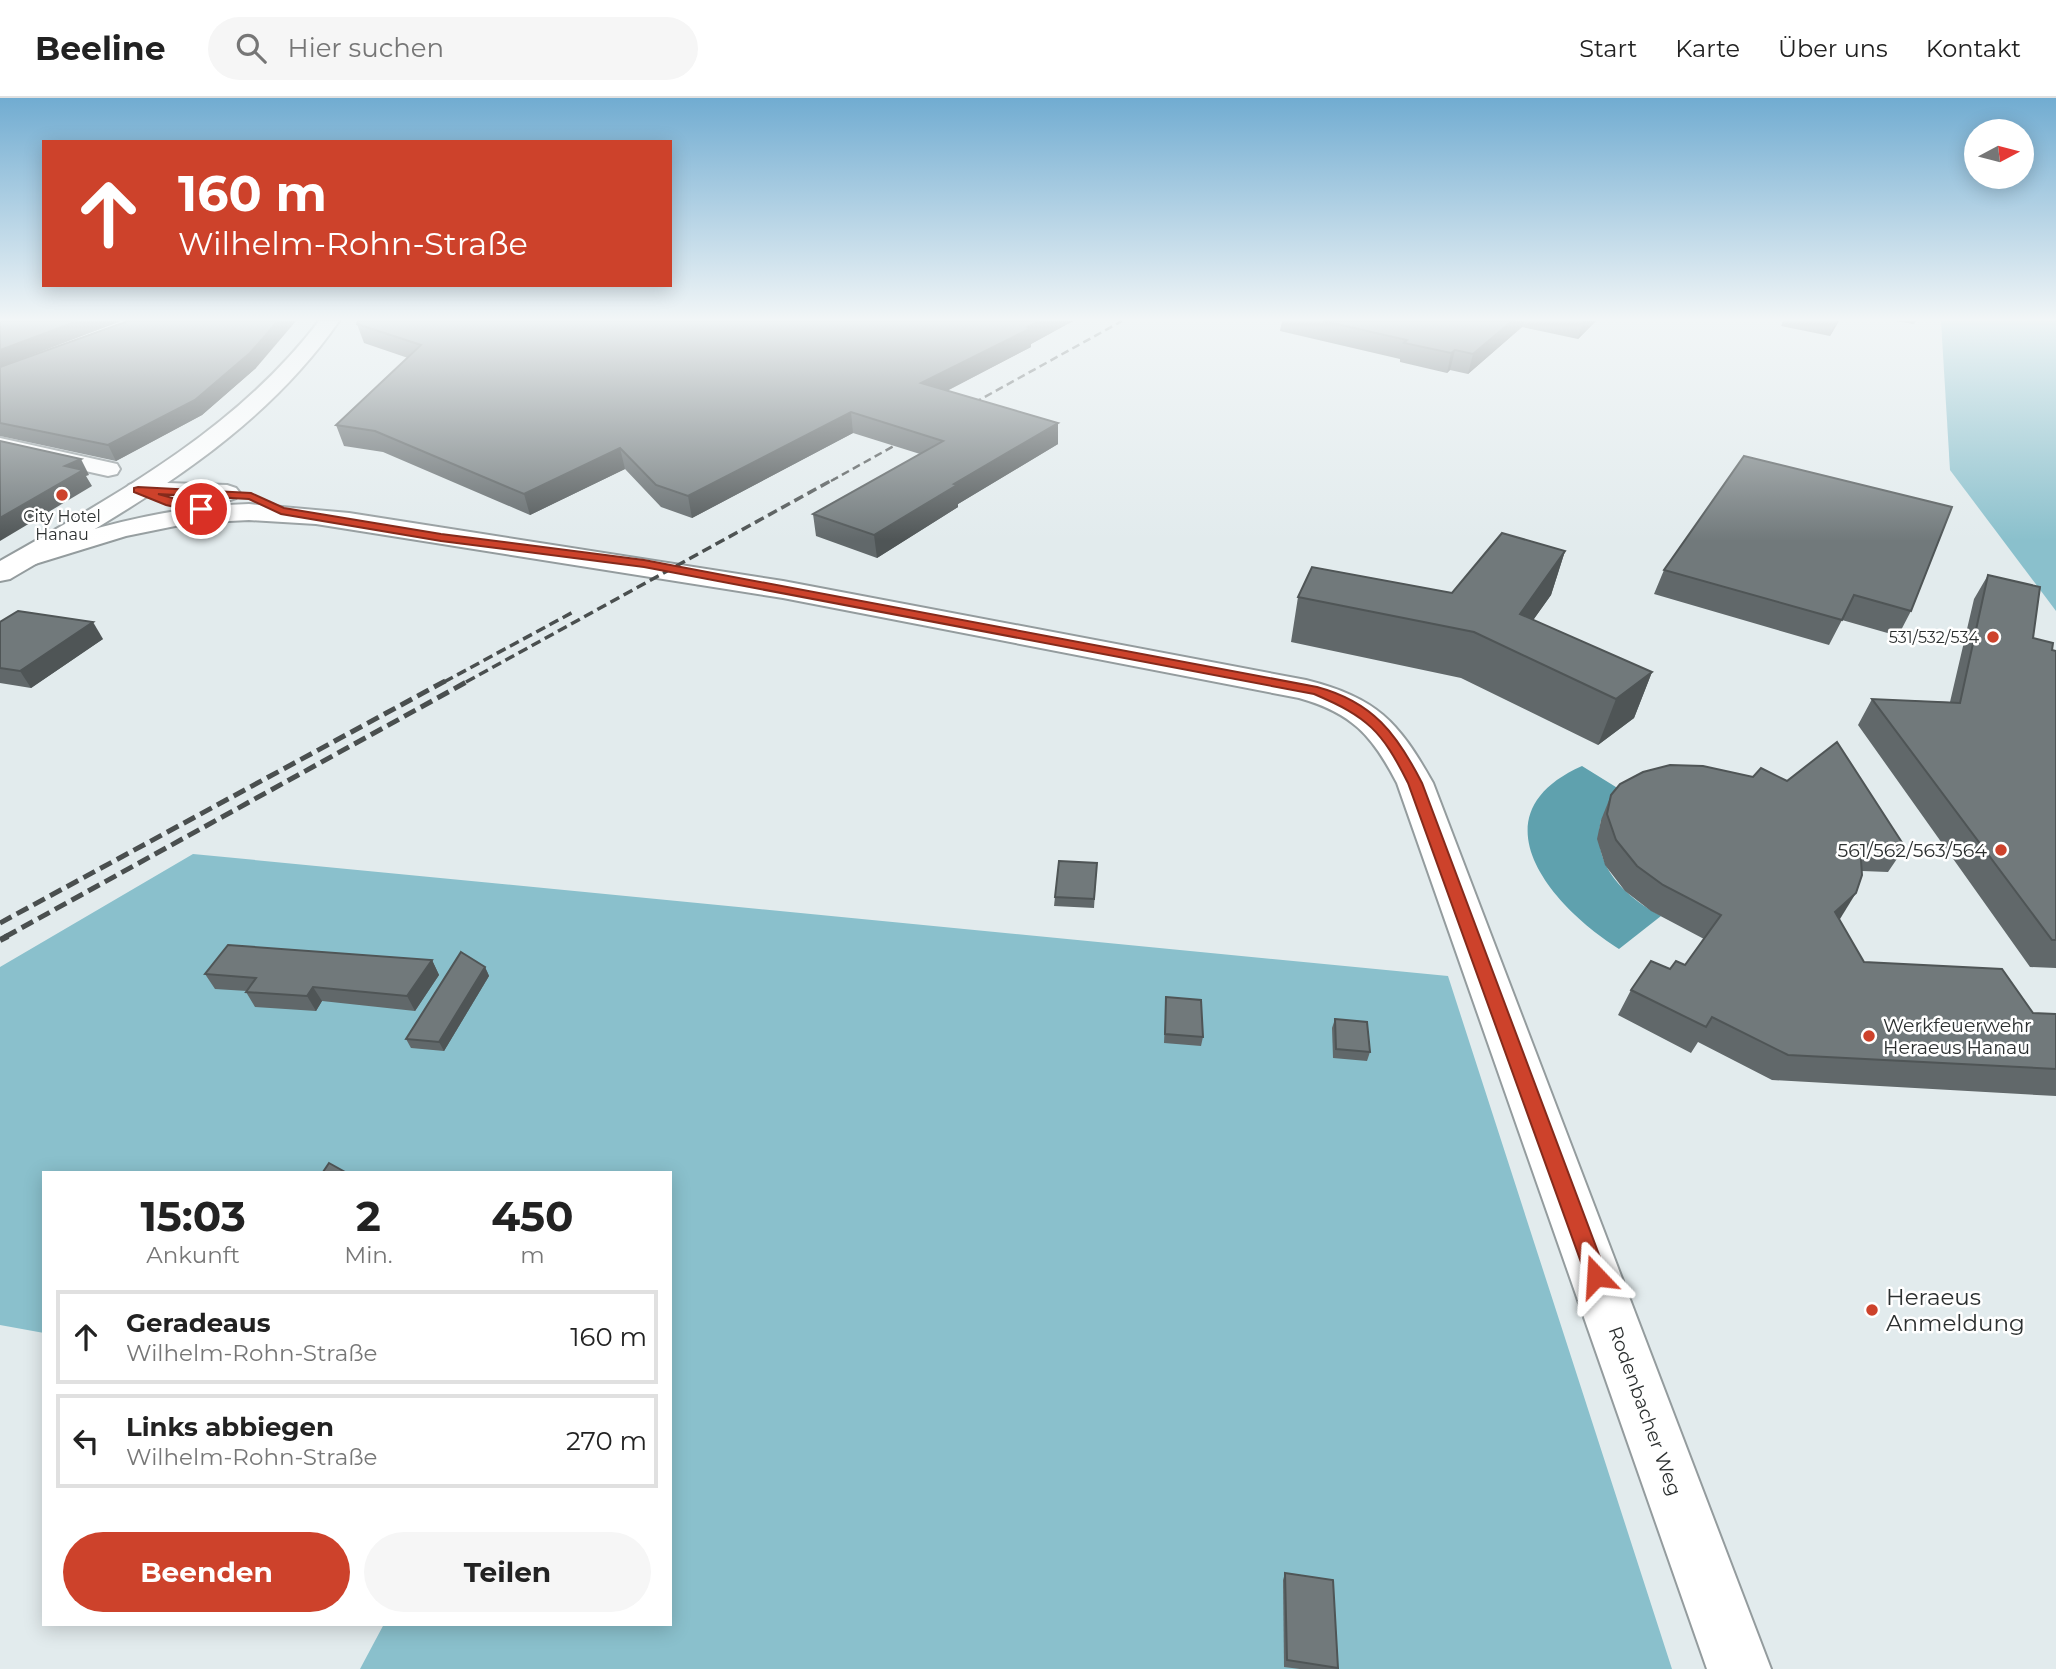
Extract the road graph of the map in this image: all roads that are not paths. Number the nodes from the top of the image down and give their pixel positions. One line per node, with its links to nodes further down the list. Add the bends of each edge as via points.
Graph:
1 (266, 394): 3 (street)
2 (0, 445): 4 (street)
3 (193, 452): 5 (street); 6 (street, via 208,477)
4 (108, 469)
5 (138, 490): 6 (street); 8 (street); 9 (street)
6 (251, 496): 7 (street)
7 (281, 511): 8 (street); 10 (street, Rodenbacher Weg, via 644,564 1182,664 1336,697 1379,726 1415,783)
8 (216, 513): 9 (street, via 138,524)
9 (11, 567)
10 (1739, 1669)

